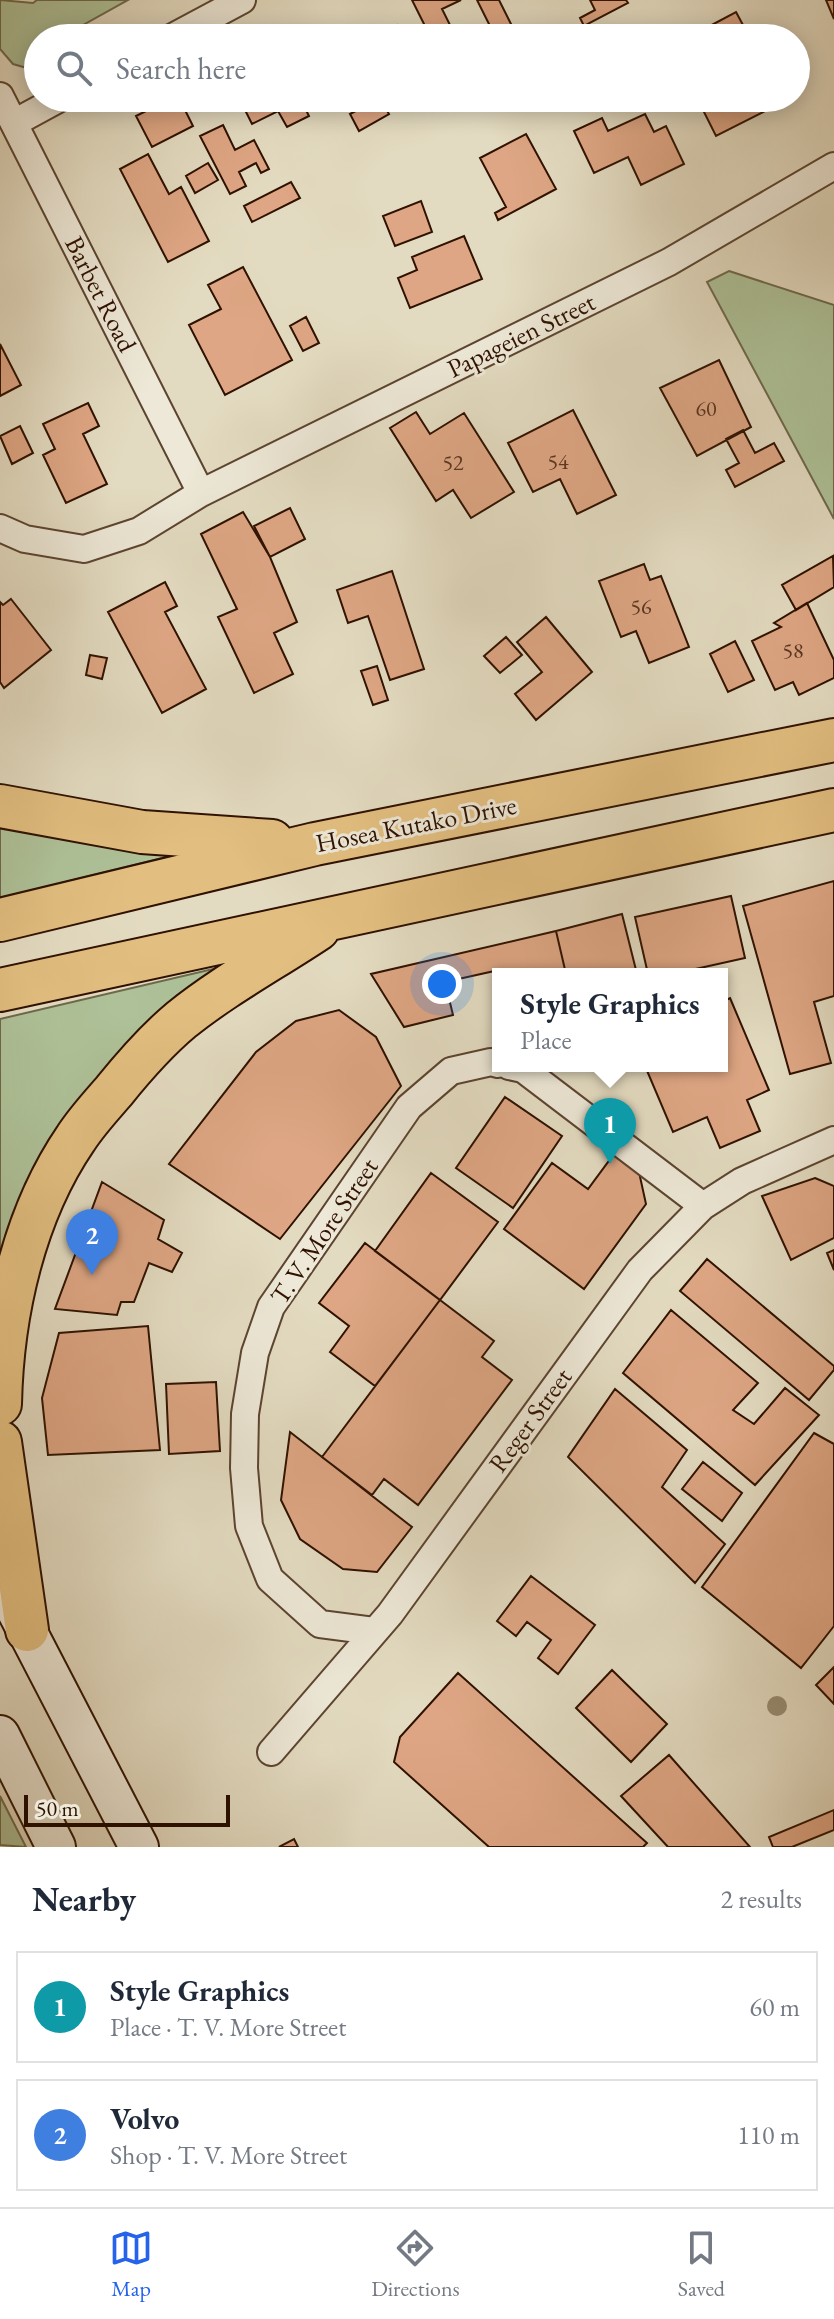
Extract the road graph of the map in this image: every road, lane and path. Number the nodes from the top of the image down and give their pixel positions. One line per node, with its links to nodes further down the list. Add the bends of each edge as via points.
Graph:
1 (242, 0): 2 (street)
2 (197, 24)
3 (0, 96): 5 (street, Barbet Road)
4 (34, 112): 5 (street)
5 (14, 123): 7 (street, Barbet Road)
6 (834, 166): 7 (street, Papageien Street, via 669,262)
7 (201, 493): 8 (street, Papageien Street, via 139,531 84,549 25,539)
8 (0, 528)
9 (834, 740): 12 (main road, Hosea Kutako Drive)
10 (0, 806): 12 (main road, via 142,832)
11 (834, 810): 13 (main road)
12 (315, 844): 14 (main road, Hosea Kutako Drive)
13 (336, 918): 15 (main road); 20 (main road, via 181,1020 144,1055 75,1138 33,1224 14,1284)
14 (0, 920)
15 (0, 990)
16 (492, 1062): 24 (street, T. V. More Street, via 451,1071 409,1107 271,1307 255,1353 245,1414 244,1468 249,1526 270,1579 320,1624)
17 (527, 1072): 19 (street)
18 (834, 1140): 19 (street, Reger Street, via 742,1181)
19 (703, 1206): 24 (street, Reger Street, via 640,1270)
20 (0, 1404)
21 (0, 1442): 23 (main road)
22 (0, 1580): 23 (main road)
23 (27, 1630): 28 (main road)
24 (374, 1631): 26 (street, Reger Street)
25 (0, 1735): 27 (main road)
26 (271, 1752)
27 (56, 1847)
28 (139, 1847)

